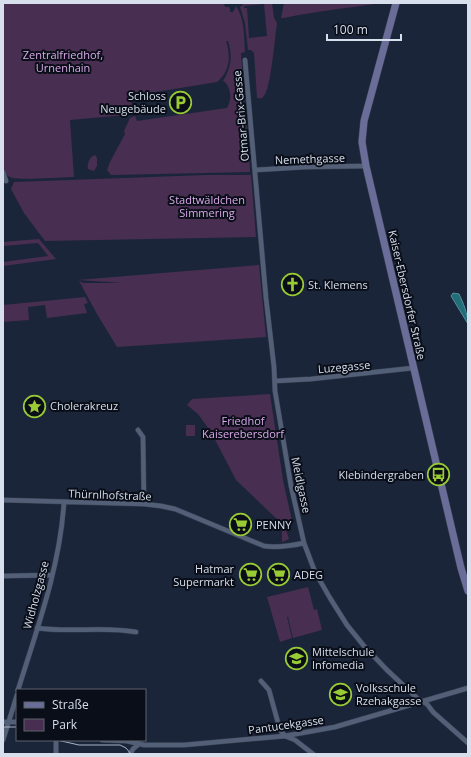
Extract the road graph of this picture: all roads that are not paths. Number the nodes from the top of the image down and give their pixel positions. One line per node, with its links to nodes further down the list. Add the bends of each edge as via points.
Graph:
1 (396, 3): 3 (main road, Kaiser-Ebersdorfer Straße, via 364,121 362,142)
2 (245, 60): 4 (street, Otmar-Brix-Gasse)
3 (366, 166): 4 (street, Nemethgasse); 7 (main road, Kaiser-Ebersdorfer Straße)
4 (255, 170): 8 (street, Meidlgasse)
5 (3, 172): 6 (street)
6 (6, 181)
7 (413, 368): 8 (street, Luzegasse, via 382,373); 16 (main road, Kaiser-Ebersdorfer Straße)
8 (275, 381): 13 (street, Meidlgasse, via 283,444)
9 (138, 430): 12 (street, via 143,437)
10 (3, 500): 11 (street, Thürnlhofstraße)
11 (64, 502): 12 (street, Thürnlhofstraße); 14 (street, Widholzgasse)
12 (144, 504): 13 (street, Thürnlhofstraße, via 175,509 264,546 276,548)
13 (304, 543): 23 (street, Meidlgasse, via 316,572 348,625 387,670)
14 (52, 575): 15 (street); 17 (street, Widholzgasse)
15 (3, 576)
16 (468, 591)
17 (37, 628): 18 (street); 21 (street, Widholzgasse)
18 (136, 632)
19 (262, 681): 27 (street, via 269,690 280,730)
20 (468, 688): 23 (street, Pantucekgasse)
21 (18, 689)
22 (16, 698): 25 (street)
23 (422, 700): 27 (street, Pantucekgasse, via 334,727); 31 (street, Meidlgasse)
24 (3, 722): 25 (street)
25 (9, 722): 26 (street); 28 (street)
26 (16, 722)
27 (285, 736): 32 (street, Pantucekgasse, via 209,743); 35 (street, via 295,740)
28 (3, 740)
29 (56, 741): 33 (street)
30 (127, 741): 32 (street, Pantucekgasse)
31 (468, 743)
32 (139, 744): 34 (street)
33 (56, 754)
34 (130, 754)
35 (313, 754)

